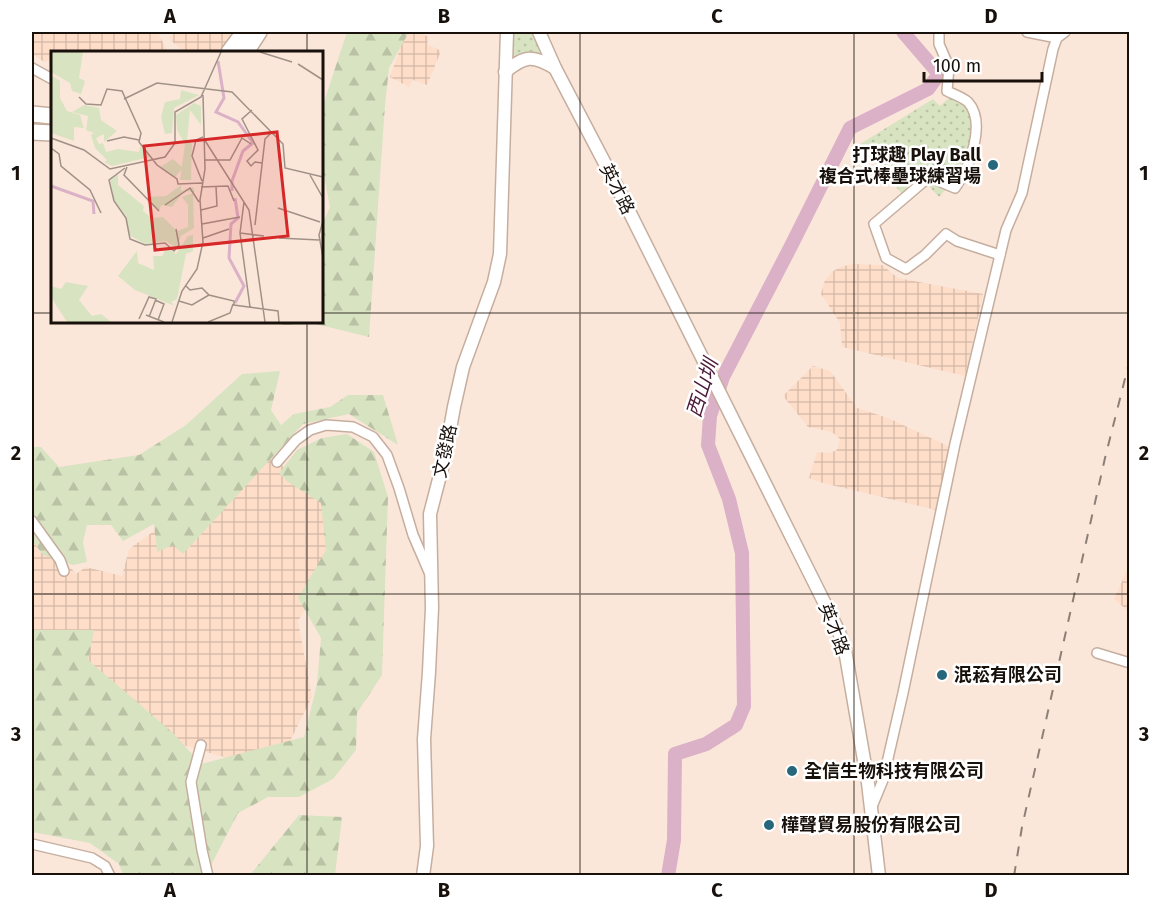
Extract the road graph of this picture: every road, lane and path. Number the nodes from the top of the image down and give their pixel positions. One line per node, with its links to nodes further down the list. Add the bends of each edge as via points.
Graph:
1 (244, 32): 8 (main road)
2 (259, 32): 9 (main road)
3 (507, 32): 12 (street, 文發路)
4 (539, 32): 11 (street, 英才路)
5 (939, 32): 18 (street, via 939,44 949,67 946,91 967,101 976,122 972,153 955,188 929,177 874,224 886,258 906,269 946,234)
6 (1027, 32): 7 (street)
7 (1061, 35): 18 (street, via 1049,64 1022,193 1005,230)
8 (230, 51)
9 (247, 51)
10 (32, 68): 13 (street)
11 (555, 68): 12 (street, via 532,58 515,63); 26 (street, 英才路, via 839,632)
12 (505, 72): 22 (street, 文發路, via 500,254 494,282 463,367 430,514)
13 (51, 78)
14 (32, 114): 15 (main road)
15 (51, 116)
16 (32, 132): 17 (main road)
17 (51, 133)
18 (1000, 255): 26 (street, via 883,780)
19 (277, 462): 22 (street, via 310,430 353,427 373,437 387,455 412,535)
20 (32, 521): 21 (street)
21 (64, 571)
22 (432, 577): 30 (street, 文發路, via 424,739 427,846)
23 (1097, 653): 24 (street)
24 (1130, 663)
25 (201, 745): 29 (street, via 191,782)
26 (870, 810): 31 (street, 英才路)
27 (32, 844): 28 (street, via 92,858 105,866)
28 (110, 876)
29 (208, 876)
30 (423, 876)
31 (879, 876)

